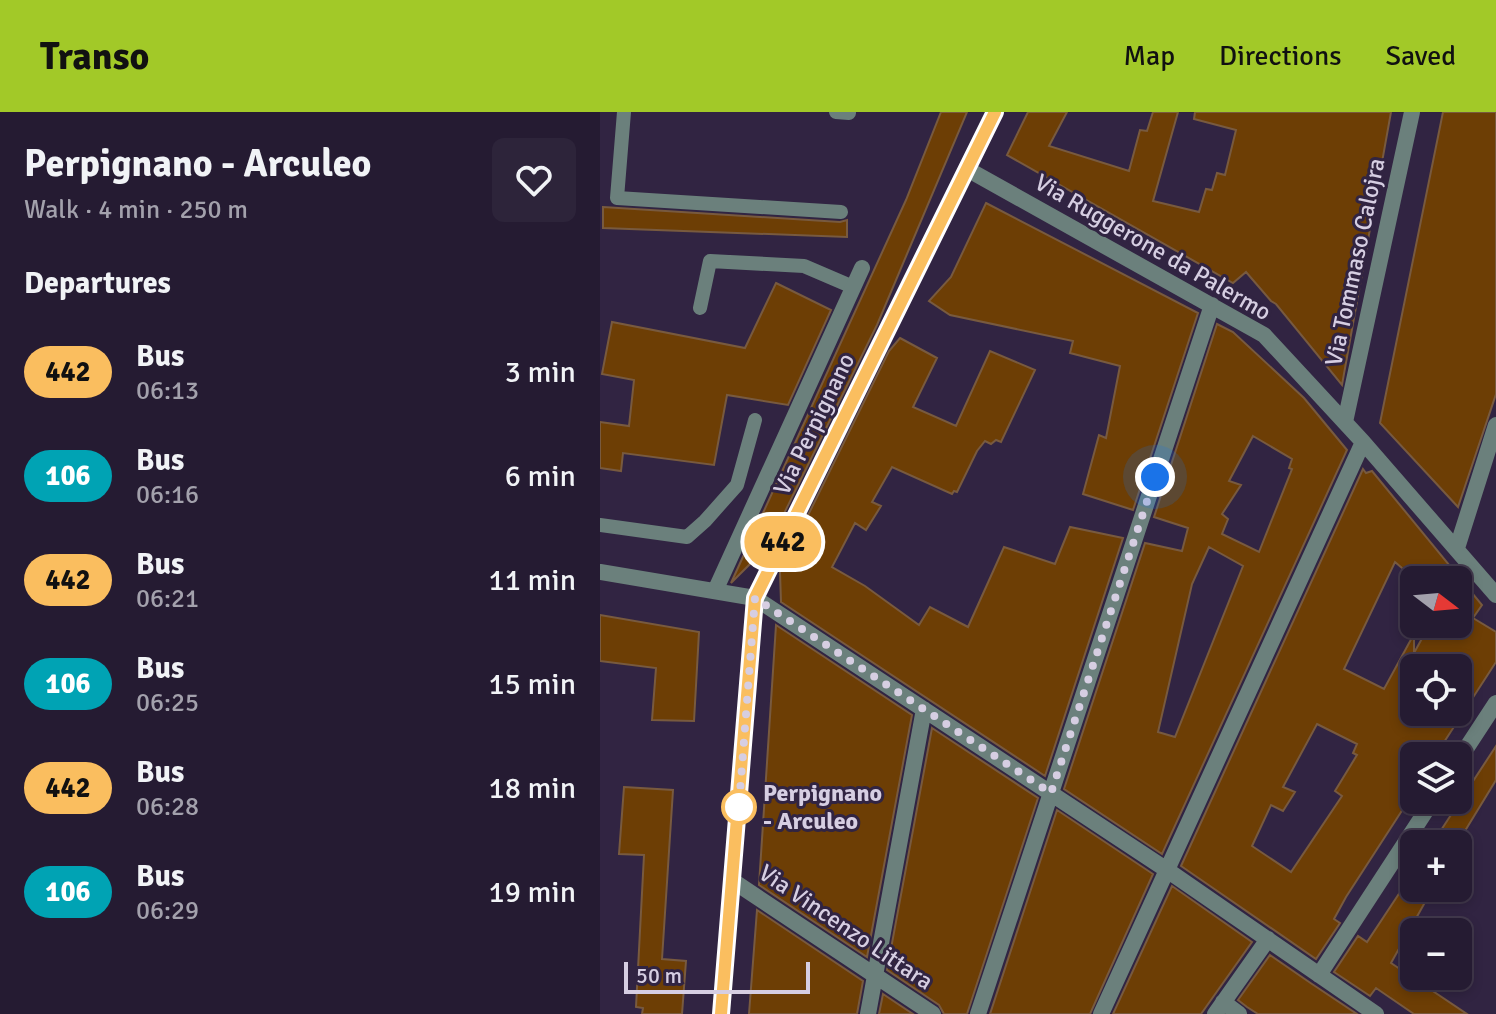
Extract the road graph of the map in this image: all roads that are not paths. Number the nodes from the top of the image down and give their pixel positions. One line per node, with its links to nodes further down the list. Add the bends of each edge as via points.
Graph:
1 (624, 112): 5 (lane, via 617,198)
2 (995, 112): 4 (street, Via Perpignano)
3 (1412, 112): 11 (street, Via Tommaso Calojra)
4 (967, 169): 8 (street, Via Ruggerone da Palermo); 19 (street, Via Perpignano)
5 (841, 212)
6 (862, 268): 7 (street)
7 (853, 287): 9 (lane, via 804,266 710,261); 17 (street)
8 (1212, 305): 11 (street, Via Ruggerone da Palermo, via 1264,335); 23 (street)
9 (700, 308)
10 (755, 420): 14 (lane, via 737,485 687,537)
11 (1345, 422): 13 (street, Via Ruggerone da Palermo)
12 (1496, 425): 15 (street)
13 (1363, 442): 15 (street, Via Ruggerone da Palermo); 25 (street)
14 (600, 525)
15 (1457, 548): 18 (street, Via Ruggerone da Palermo)
16 (600, 572): 17 (street)
17 (715, 591): 19 (street)
18 (1496, 595)
19 (755, 598): 21 (street); 26 (street, Via Perpignano)
20 (1496, 703): 22 (street)
21 (924, 709): 23 (street); 28 (street)
22 (1470, 742)
23 (1051, 793): 25 (street); 34 (street)
24 (1424, 814): 29 (street)
25 (1167, 870): 27 (street); 35 (street)
26 (733, 881): 28 (street, Via Vincenzo Littara); 31 (street, Via Perpignano)
27 (1268, 939): 29 (street); 30 (street)
28 (876, 975): 32 (street); 33 (street, Via Vincenzo Littara)
29 (1319, 975): 37 (street)
30 (1219, 1008): 36 (street)
31 (721, 1014)
32 (868, 1014)
33 (933, 1014)
34 (978, 1014)
35 (1101, 1014)
36 (1239, 1014)
37 (1376, 1014)

